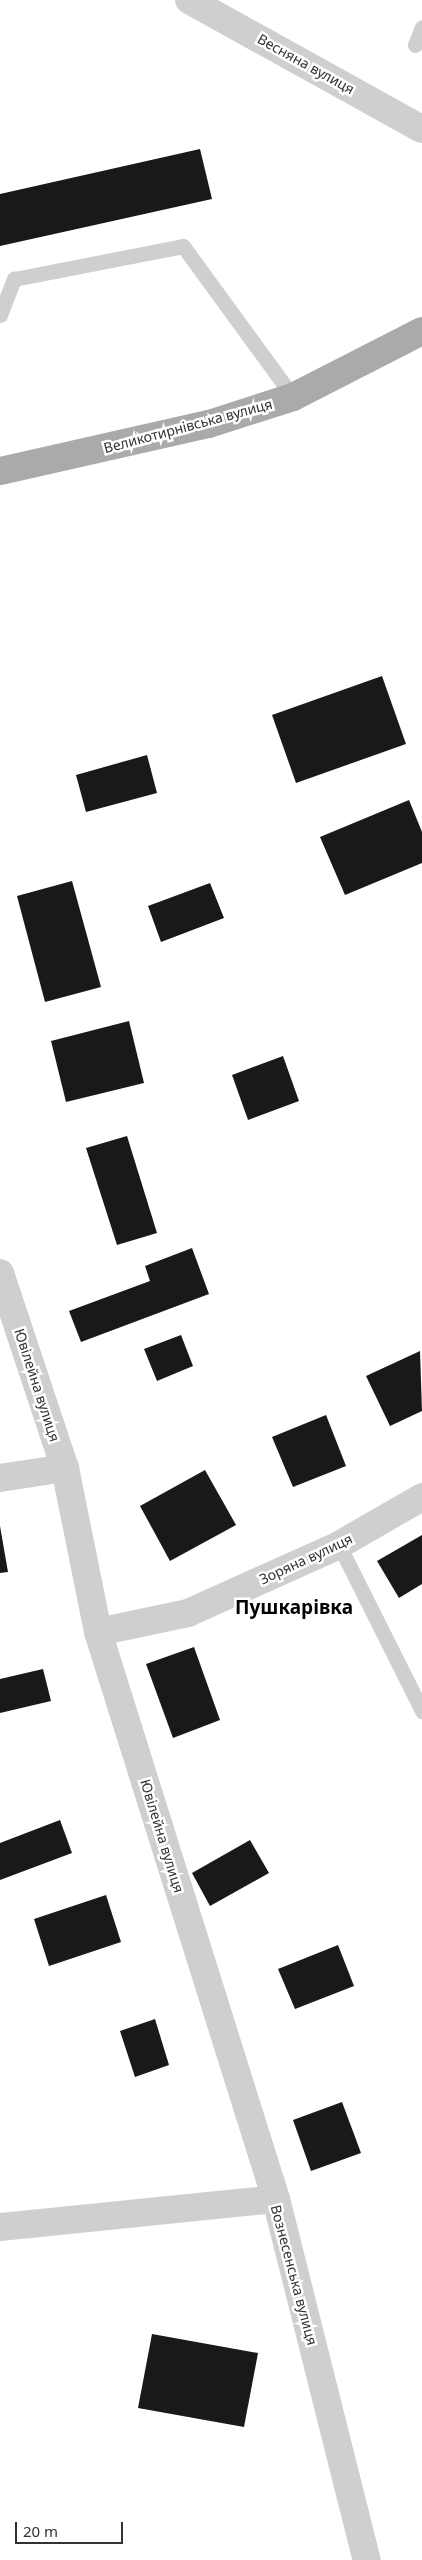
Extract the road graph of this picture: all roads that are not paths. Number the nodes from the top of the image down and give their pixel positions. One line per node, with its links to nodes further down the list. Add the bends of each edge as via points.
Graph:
1 (189, 0): 4 (street, Весняна вулиця)
2 (422, 28): 3 (lane)
3 (416, 45)
4 (422, 129)
5 (0, 315): 7 (lane, via 14,279 183,246)
6 (422, 331): 7 (main road, Великотирнівська вулиця)
7 (293, 397): 8 (main road, Великотирнівська вулиця, via 209,424)
8 (0, 470)
9 (0, 1274): 10 (street, Ювілейна вулиця)
10 (65, 1468): 11 (street); 14 (street, Ювілейна вулиця)
11 (0, 1478)
12 (422, 1497): 13 (street, Зоряна вулиця)
13 (339, 1545): 14 (street, Зоряна вулиця, via 188,1613); 15 (lane)
14 (98, 1632): 16 (street, Ювілейна вулиця)
15 (422, 1711)
16 (276, 2199): 17 (street, Вознесенська вулиця); 18 (street, Вознесенська вулиця)
17 (0, 2227)
18 (367, 2560)

